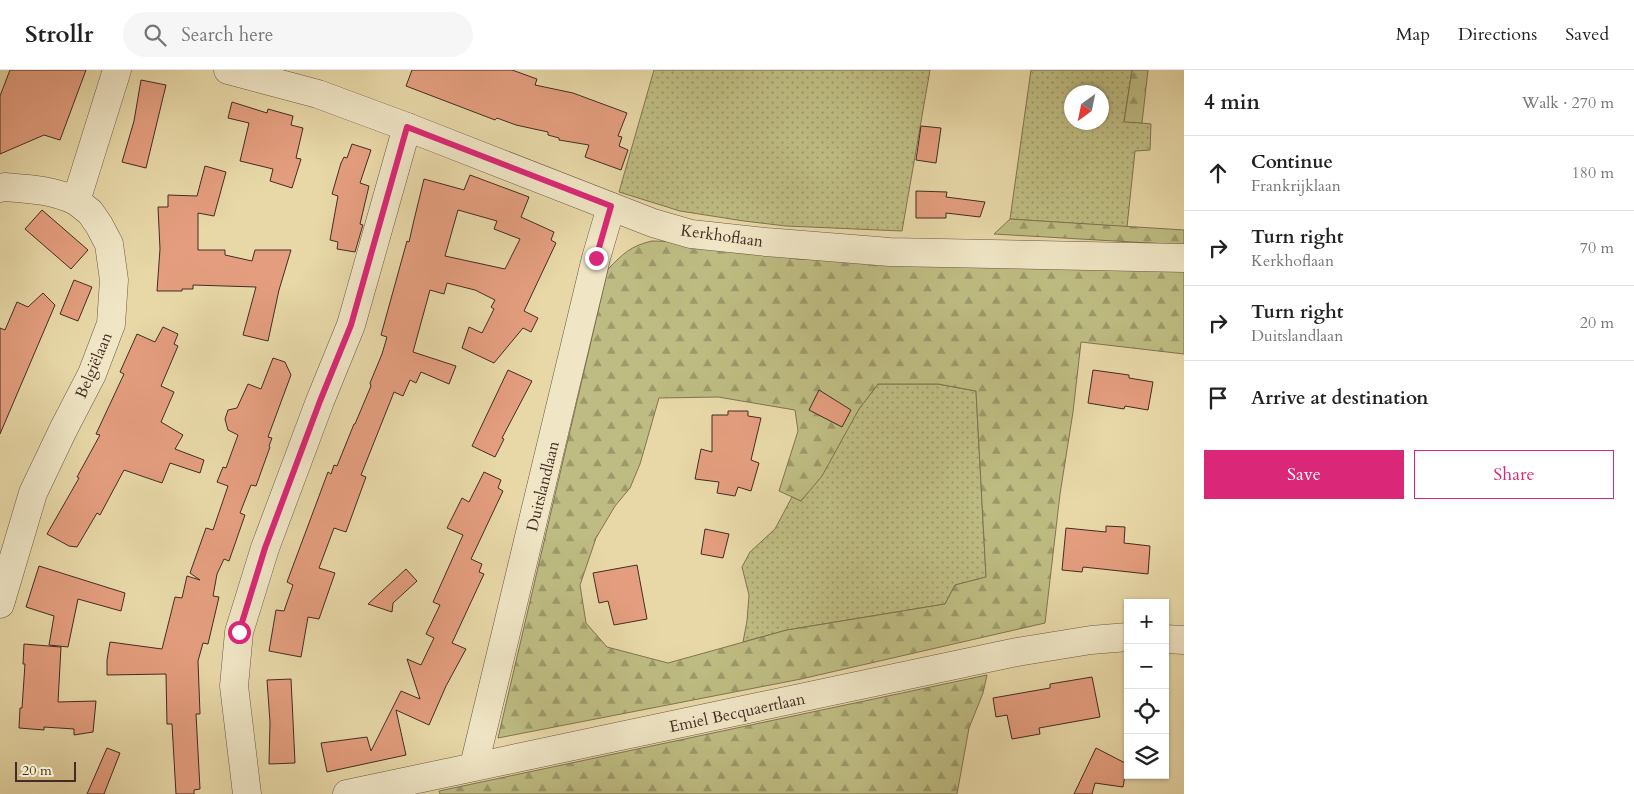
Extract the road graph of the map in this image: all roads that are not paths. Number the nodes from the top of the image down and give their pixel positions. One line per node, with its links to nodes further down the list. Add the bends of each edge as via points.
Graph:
1 (117, 70): 5 (street)
2 (228, 70): 3 (street, Kerkhoflaan, via 318,94)
3 (407, 127): 6 (street, Kerkhoflaan); 13 (street, via 351,325 265,548 239,632 234,686)
4 (0, 188): 5 (street, via 39,189)
5 (76, 200): 8 (street, Belgiëlaan, via 90,212 109,244 114,280 111,324 92,374 33,493)
6 (611, 206): 7 (street, Kerkhoflaan, via 691,234 766,242 890,252); 12 (street, Duitslandlaan)
7 (1184, 258)
8 (0, 604)
9 (1124, 637): 12 (street, Emiel Becquaertlaan, via 1017,652)
10 (1169, 639): 11 (street)
11 (1184, 640)
12 (474, 766): 14 (street, Emiel Becquaertlaan)
13 (247, 794)
14 (347, 794)

